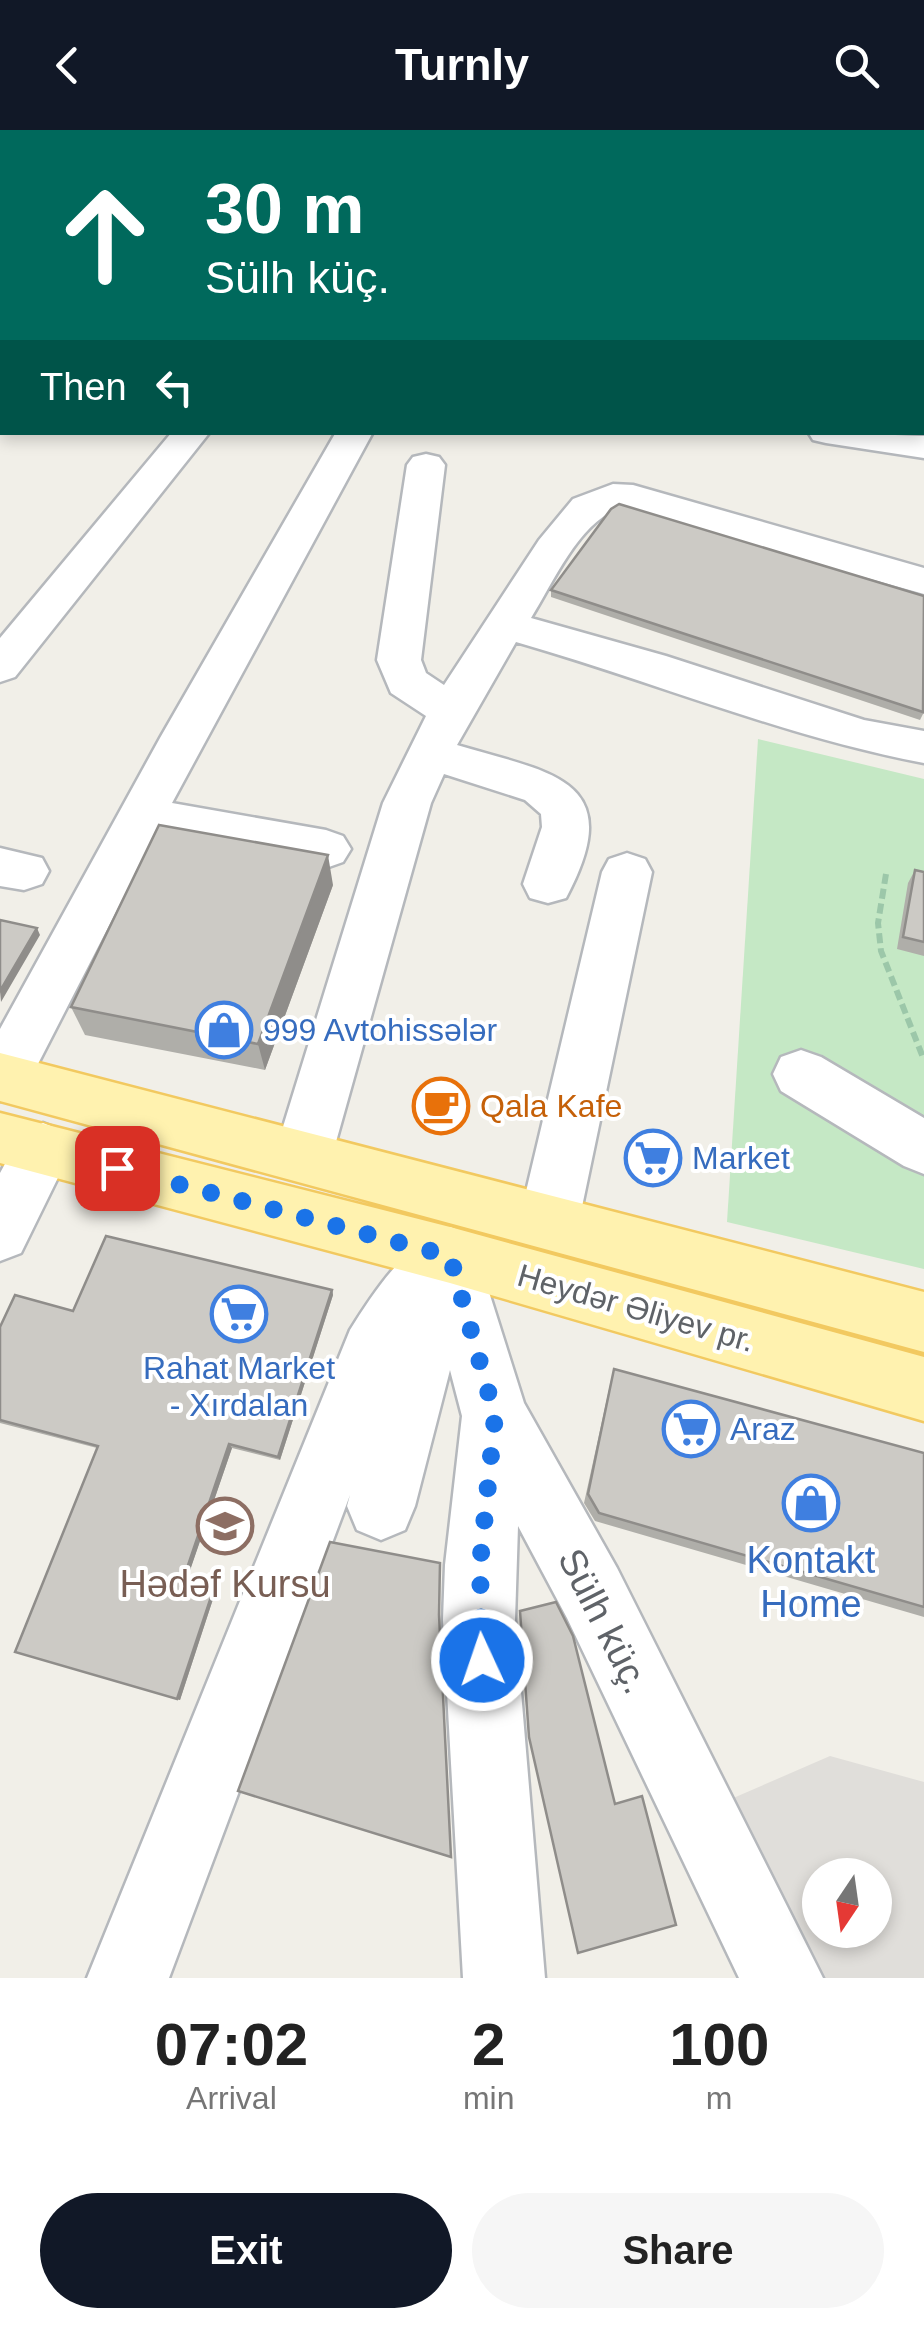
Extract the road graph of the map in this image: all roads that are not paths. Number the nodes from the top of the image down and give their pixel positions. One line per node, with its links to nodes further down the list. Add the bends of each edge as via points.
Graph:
1 (190, 435): 8 (street)
2 (353, 435): 11 (street)
3 (846, 435): 4 (street)
4 (924, 447)
5 (426, 465): 9 (street, via 399,660)
6 (924, 581): 7 (street, via 613,496 587,507)
7 (504, 624): 9 (street); 10 (street, via 860,735)
8 (0, 668)
9 (441, 732): 14 (street, via 564,807 566,827); 19 (street, via 407,802)
10 (924, 747)
11 (142, 816): 12 (street); 16 (street)
12 (326, 849)
13 (627, 872): 20 (street)
14 (548, 884)
15 (801, 1074): 18 (street)
16 (1, 1077): 19 (main road, Heydər Əliyev pr.)
17 (22, 1144): 21 (main road, Heydər Əliyev pr.); 22 (street)
18 (924, 1148)
19 (302, 1156): 21 (main road, Heydər Əliyev pr.)
20 (549, 1220): 21 (main road, Heydər Əliyev pr.); 23 (main road, Heydər Əliyev pr.)
21 (458, 1227): 24 (main road, Heydər Əliyev pr.); 25 (street, Sülh küç.); 26 (street); 27 (street, via 372,1352)
22 (0, 1234)
23 (924, 1322)
24 (924, 1389)
25 (495, 1416): 28 (street, via 479,1620); 29 (street, Sülh küç., via 592,1593)
26 (382, 1506)
27 (128, 1978)
28 (504, 1978)
29 (782, 1978)

